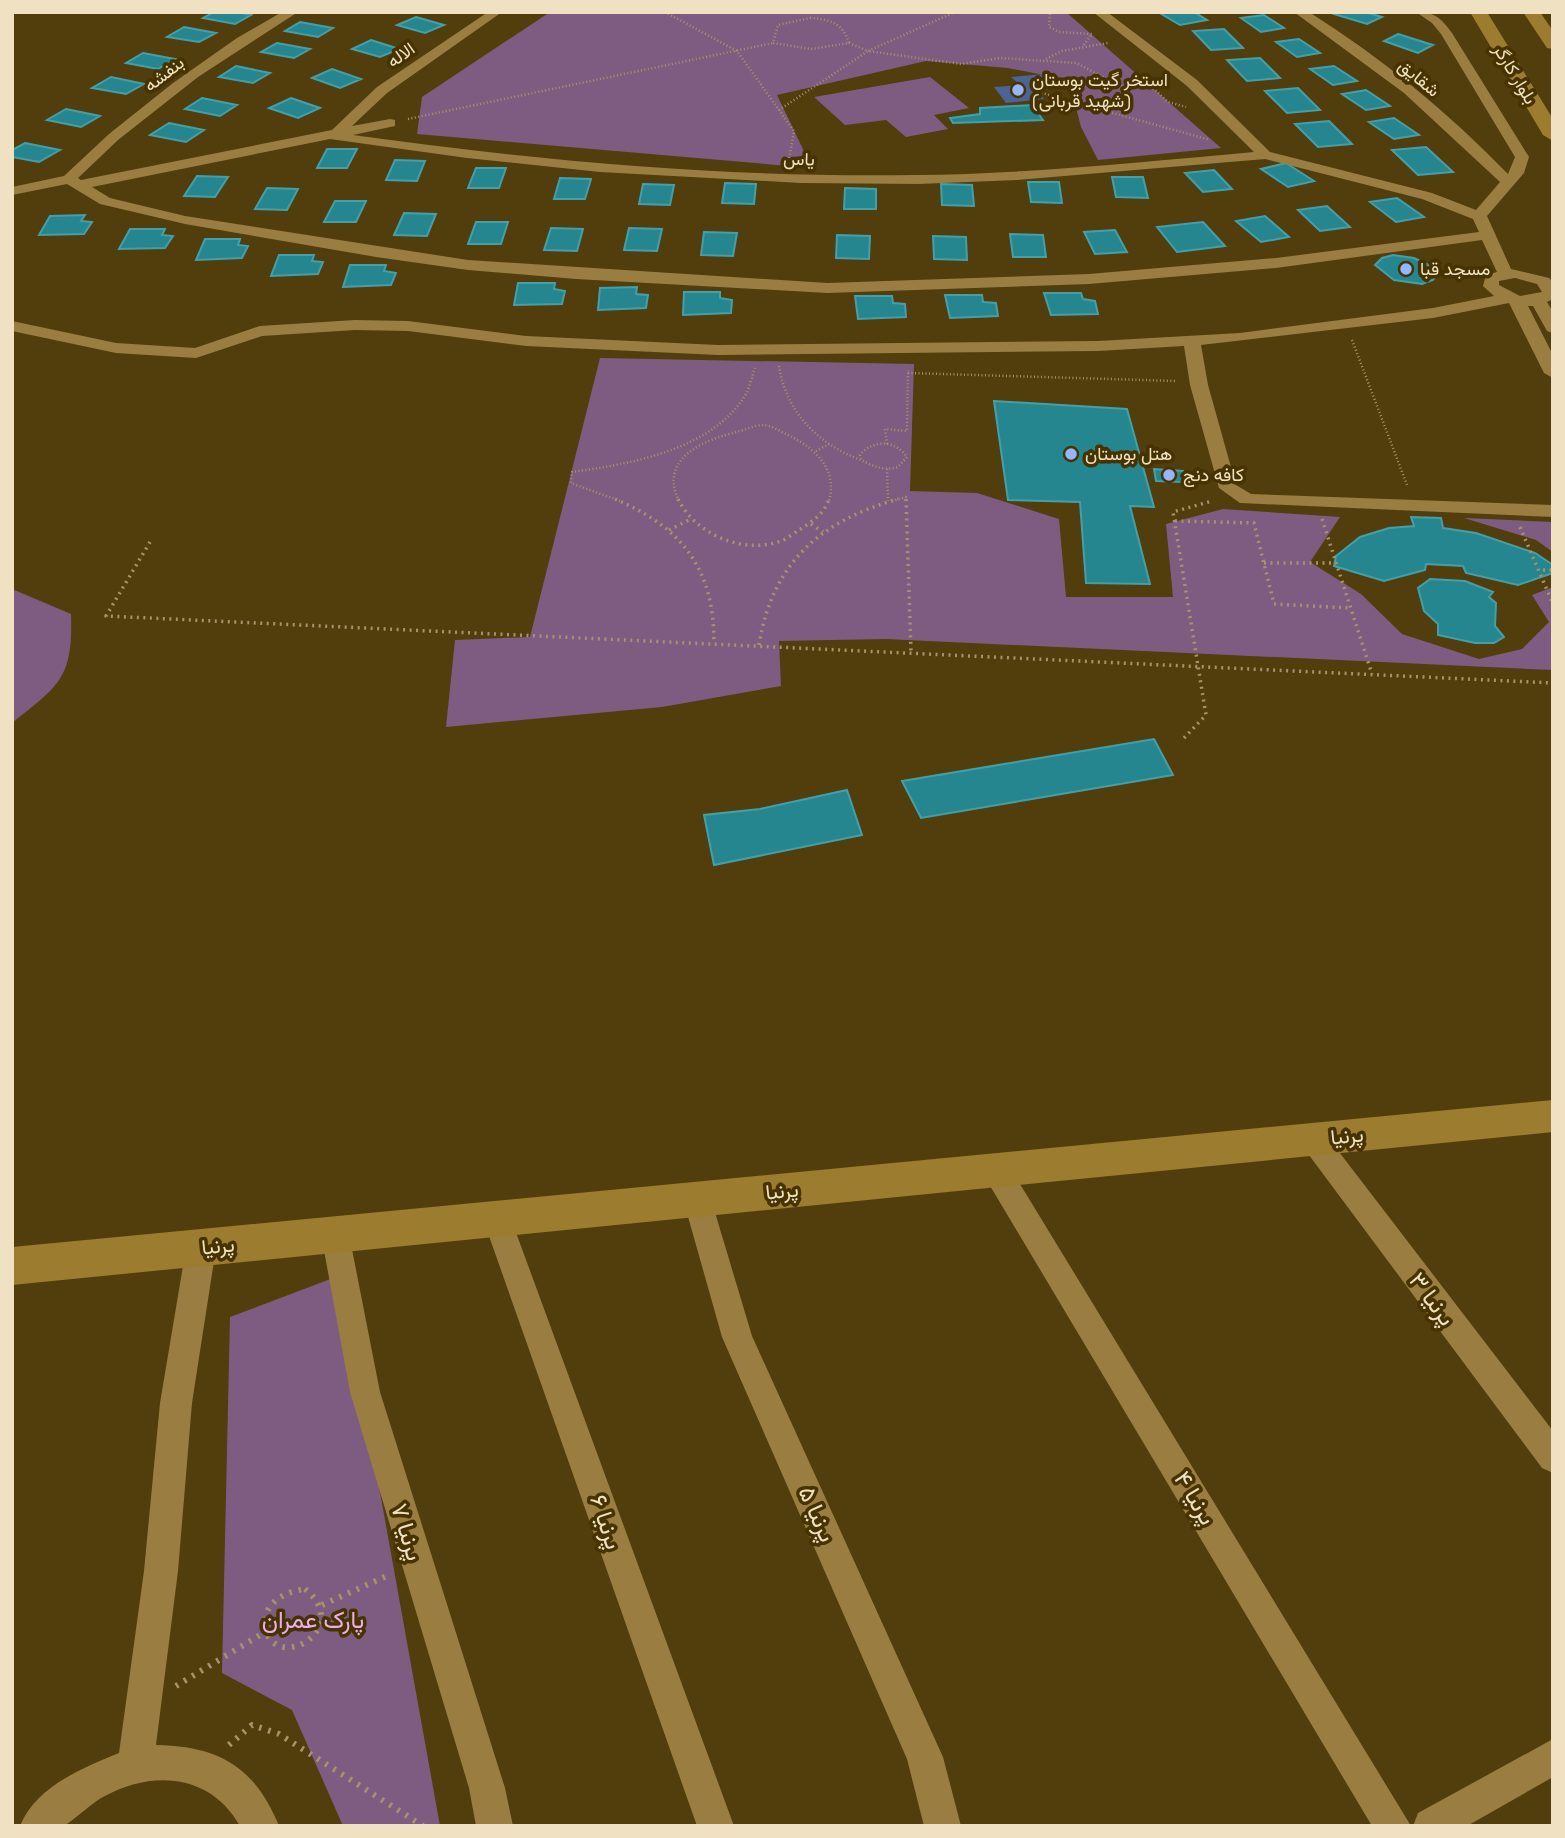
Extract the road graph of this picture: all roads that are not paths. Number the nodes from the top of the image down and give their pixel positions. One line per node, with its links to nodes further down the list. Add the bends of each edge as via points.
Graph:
1 (292, 12): 14 (street, بنفشه, via 209,62 93,152)
2 (496, 12): 11 (street, الاله, via 382,90)
3 (1099, 12): 12 (street, via 1147,46 1231,118)
4 (1300, 12): 13 (street, شقایق, via 1421,102)
5 (1422, 12): 13 (street, via 1446,33 1522,157 1519,170)
6 (1478, 12): 10 (street, بلوار کارگر)
7 (1531, 12): 8 (street)
8 (1553, 44)
9 (390, 123): 11 (street)
10 (1553, 135)
11 (334, 136): 12 (street, یاس, via 568,166 868,180 983,177); 14 (street)
12 (1265, 155): 16 (street, via 1427,196)
13 (1507, 181): 16 (street)
14 (73, 182): 15 (street); 17 (street, via 105,201 186,220 468,265 827,288 1101,278 1276,263)
15 (12, 191)
16 (1479, 216): 17 (street)
17 (1488, 235): 18 (street)
18 (1505, 273): 19 (street); 22 (street, via 1490,282 1495,291)
19 (1535, 277): 20 (street); 21 (street, via 1548,286)
20 (1553, 277)
21 (1547, 297): 22 (street); 24 (street)
22 (1514, 299): 25 (street); 26 (street)
23 (12, 327): 25 (street, via 116,348 197,353 260,331 355,324 573,344 755,350)
24 (1553, 328)
25 (1192, 341): 27 (street, via 1228,488 1236,494 1247,499)
26 (1553, 373)
27 (1553, 511)
28 (1553, 1116): 29 (street, پرنیا)
29 (1313, 1139): 30 (street, پرنیا); 36 (street, پرنیا ۳)
30 (996, 1170): 31 (street, پرنیا); 44 (street, پرنیا ۴)
31 (697, 1199): 32 (street, پرنیا); 43 (street, پرنیا ۵, via 737,1337 925,1757)
32 (497, 1219): 33 (street, پرنیا); 42 (street, پرنیا ۶)
33 (335, 1234): 34 (street, پرنیا); 41 (street, پرنیا ۷, via 365,1392)
34 (201, 1248): 35 (street, پرنیا); 38 (street, via 176,1403 161,1571)
35 (12, 1266)
36 (1553, 1457)
37 (1553, 1757): 45 (street)
38 (136, 1764): 39 (street, via 91,1781); 40 (street, via 183,1762 225,1778 256,1811)
39 (38, 1826)
40 (261, 1826)
41 (495, 1826)
42 (716, 1826)
43 (943, 1826)
44 (1394, 1826)
45 (1432, 1826)

